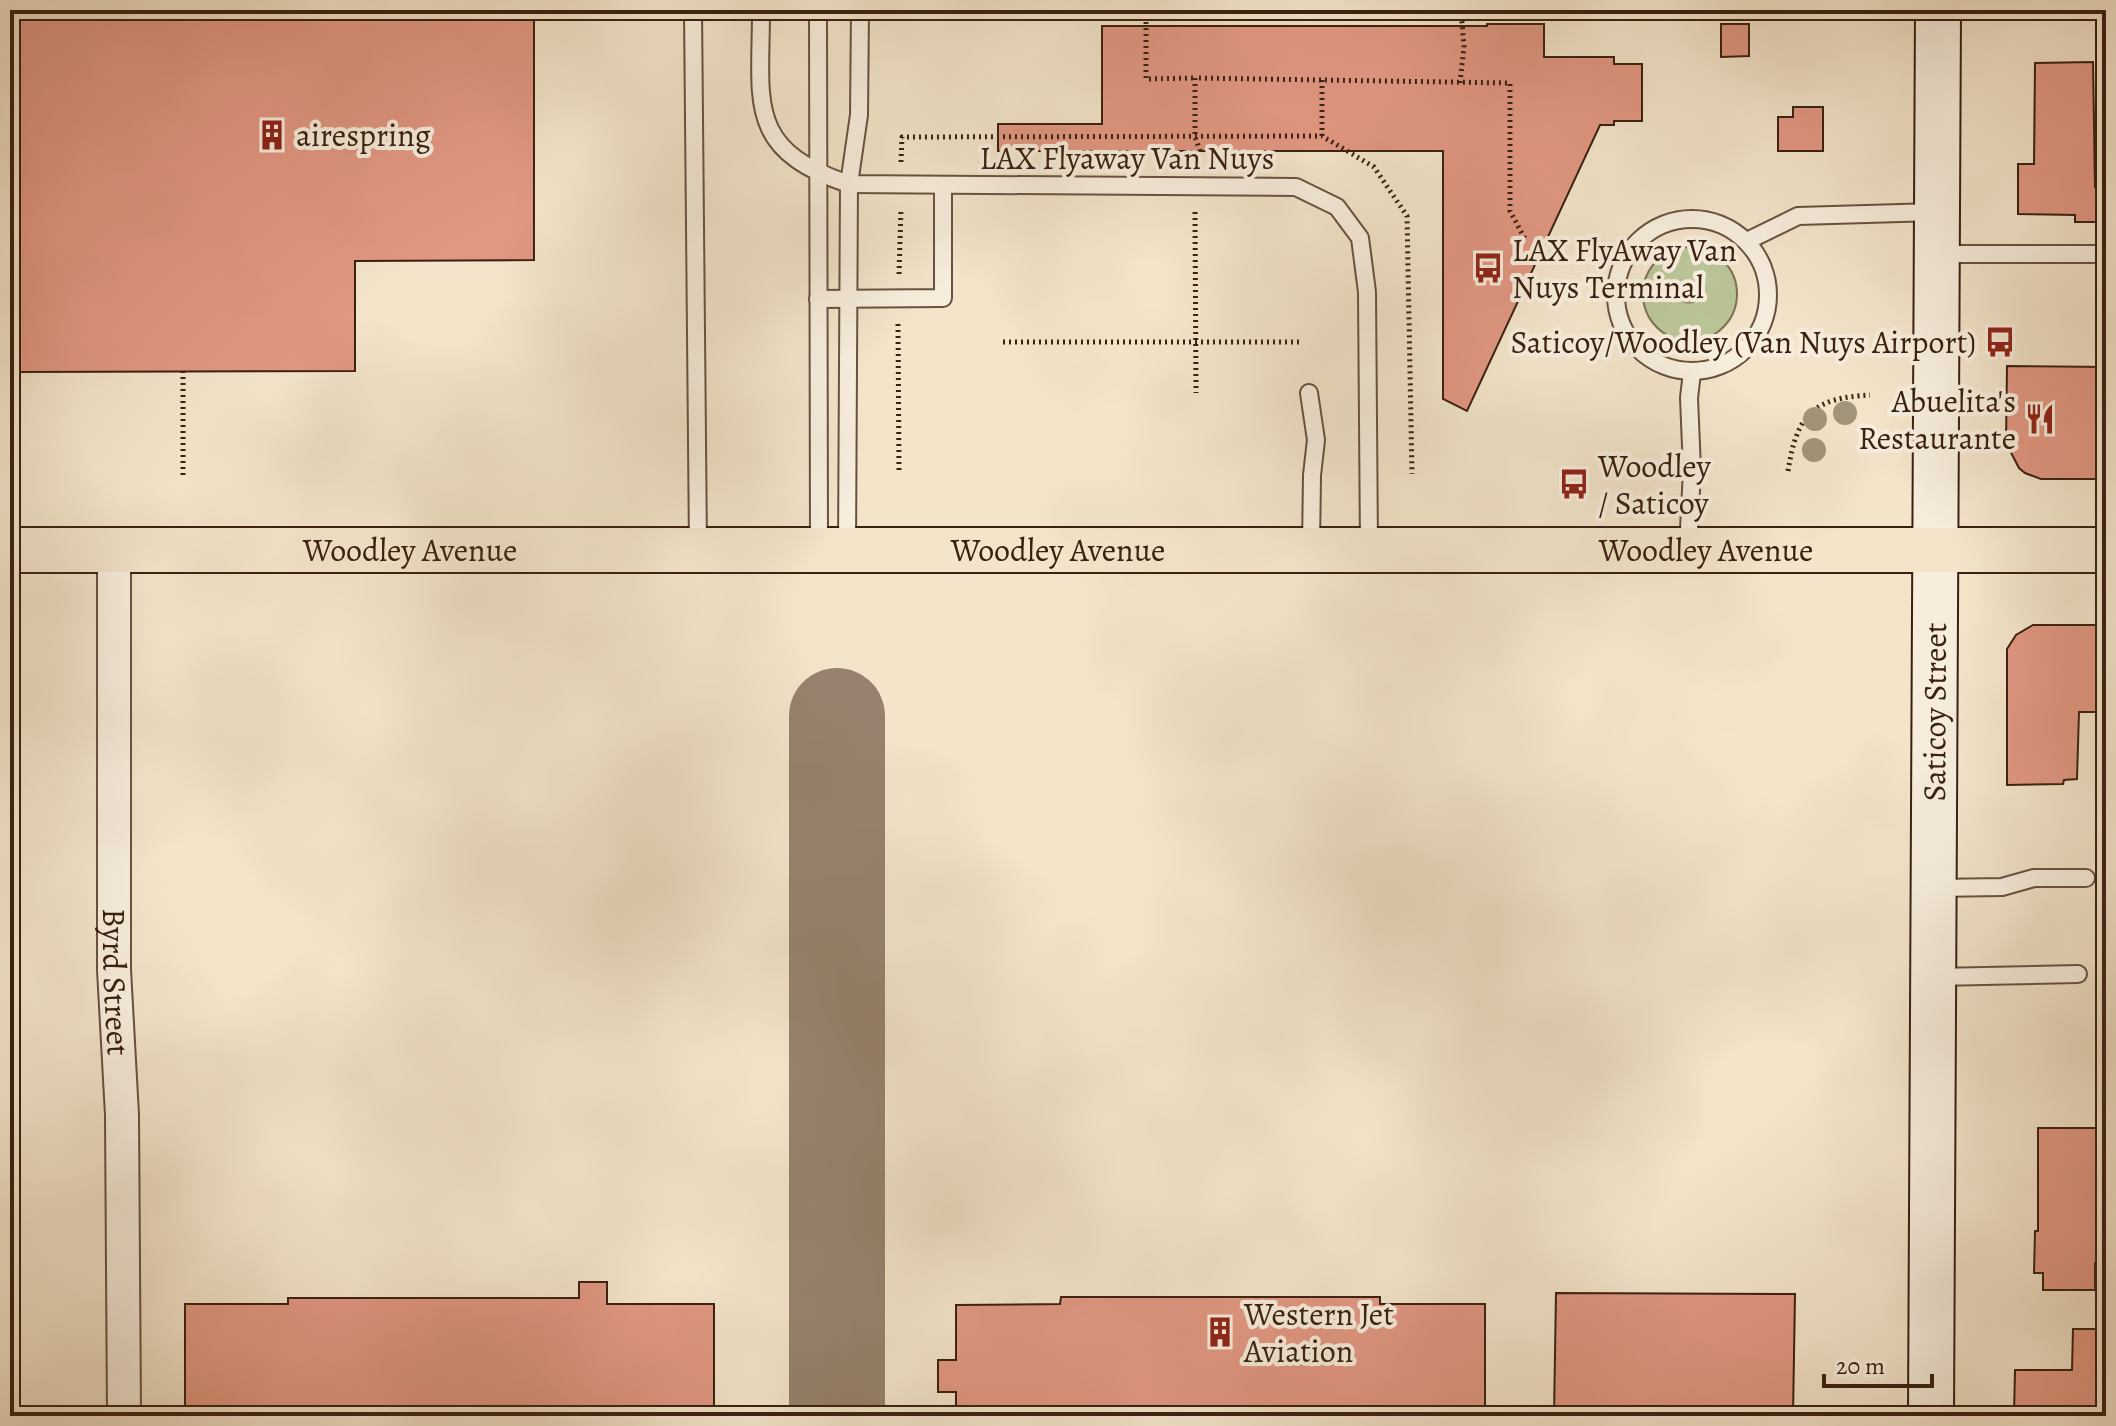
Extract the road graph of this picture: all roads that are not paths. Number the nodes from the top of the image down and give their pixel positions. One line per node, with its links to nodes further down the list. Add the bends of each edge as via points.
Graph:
1 (693, 10): 18 (lane)
2 (761, 10): 6 (lane, LAX Flyaway Van Nuys, via 761,102 768,129 783,150)
3 (818, 10): 6 (lane)
4 (860, 10): 7 (lane, via 859,115)
5 (1938, 10): 9 (main road, Saticoy Street)
6 (817, 174): 7 (lane, LAX Flyaway Van Nuys); 12 (lane)
7 (849, 184): 8 (lane, LAX Flyaway Van Nuys); 13 (lane)
8 (943, 186): 13 (lane, via 943,298); 21 (lane, LAX Flyaway Van Nuys, via 1296,187 1337,207 1360,238 1367,292)
9 (1936, 233): 10 (lane, via 1798,216); 11 (lane); 22 (main road, Saticoy Street)
10 (1747, 241): 14 (lane, via 1762,263 1766,315 1755,339 1738,357); 14 (lane, via 1700,218 1674,220 1650,230 1630,248 1619,270 1618,318 1629,340 1646,358)
11 (2106, 254)
12 (818, 299): 13 (lane); 19 (lane)
13 (847, 299): 19 (lane)
14 (1692, 372): 24 (lane)
15 (1309, 393): 20 (lane, via 1316,440)
16 (10, 550): 17 (main road, Woodley Avenue)
17 (114, 550): 18 (main road, Woodley Avenue); 29 (street, Byrd Street, via 114,970 122,1115)
18 (698, 550): 19 (main road, Woodley Avenue)
19 (833, 550): 20 (main road, Woodley Avenue)
20 (1311, 550): 21 (main road, Woodley Avenue)
21 (1369, 550): 24 (main road, Woodley Avenue)
22 (1935, 550): 23 (main road, Woodley Avenue); 24 (main road, Woodley Avenue); 26 (main road, Saticoy Street)
23 (2106, 550)
24 (1688, 551)
25 (2086, 878): 26 (lane)
26 (1934, 888): 28 (main road, Saticoy Street)
27 (2078, 974): 28 (lane)
28 (1933, 977): 30 (main road, Saticoy Street)
29 (124, 1416)
30 (1931, 1416)

